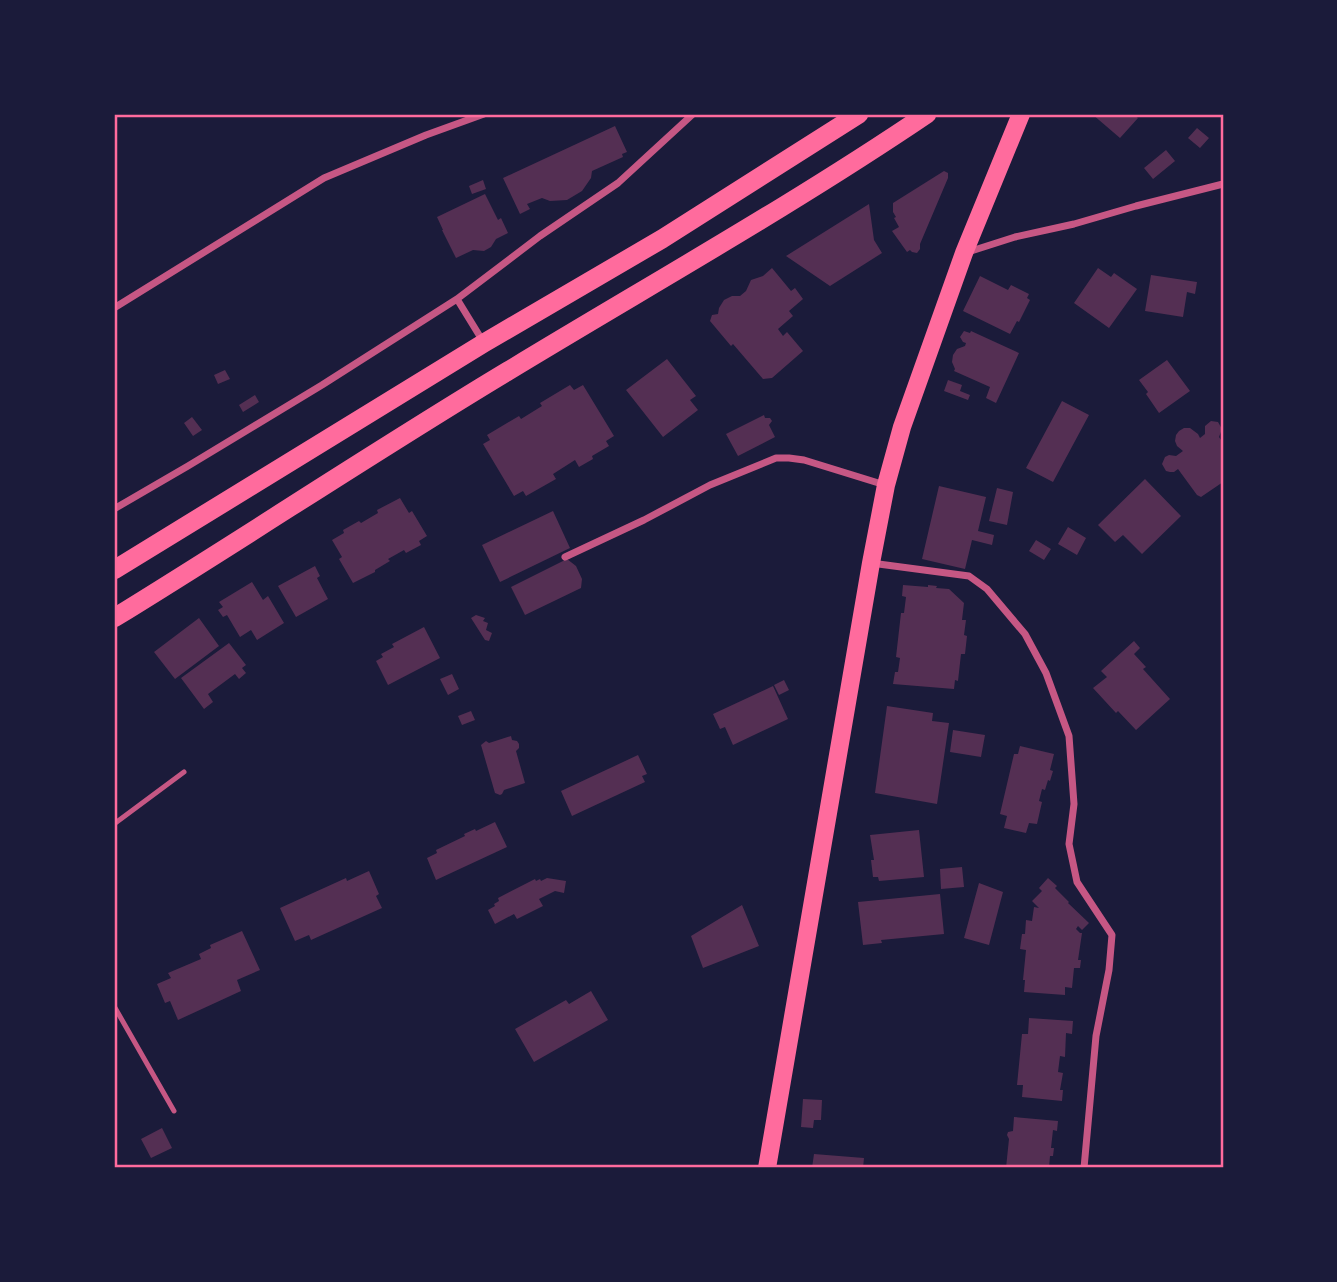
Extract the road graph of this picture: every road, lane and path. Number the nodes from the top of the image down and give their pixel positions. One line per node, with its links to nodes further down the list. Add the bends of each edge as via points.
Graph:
1 (484, 114): 9 (street, via 324,178)
2 (693, 114): 8 (street, via 618,183)
3 (859, 114): 10 (highway, via 662,239)
4 (927, 114): 16 (highway)
5 (1021, 114): 7 (main road)
6 (1223, 184): 7 (street)
7 (964, 253): 11 (main road)
8 (457, 299): 10 (street); 12 (street)
9 (114, 308)
10 (484, 344): 15 (highway)
11 (886, 485): 13 (street, via 804,460 776,458 710,485); 14 (main road)
12 (114, 509)
13 (565, 557)
14 (871, 563): 21 (main road); 22 (street, via 969,576 987,589 1025,634 1046,673 1069,736 1074,804 1069,844 1075,874 1112,935 1096,1036)
15 (114, 570)
16 (114, 618)
17 (184, 772): 18 (lane)
18 (114, 824)
19 (114, 1006): 20 (lane)
20 (174, 1111)
21 (767, 1168)
22 (1084, 1168)

